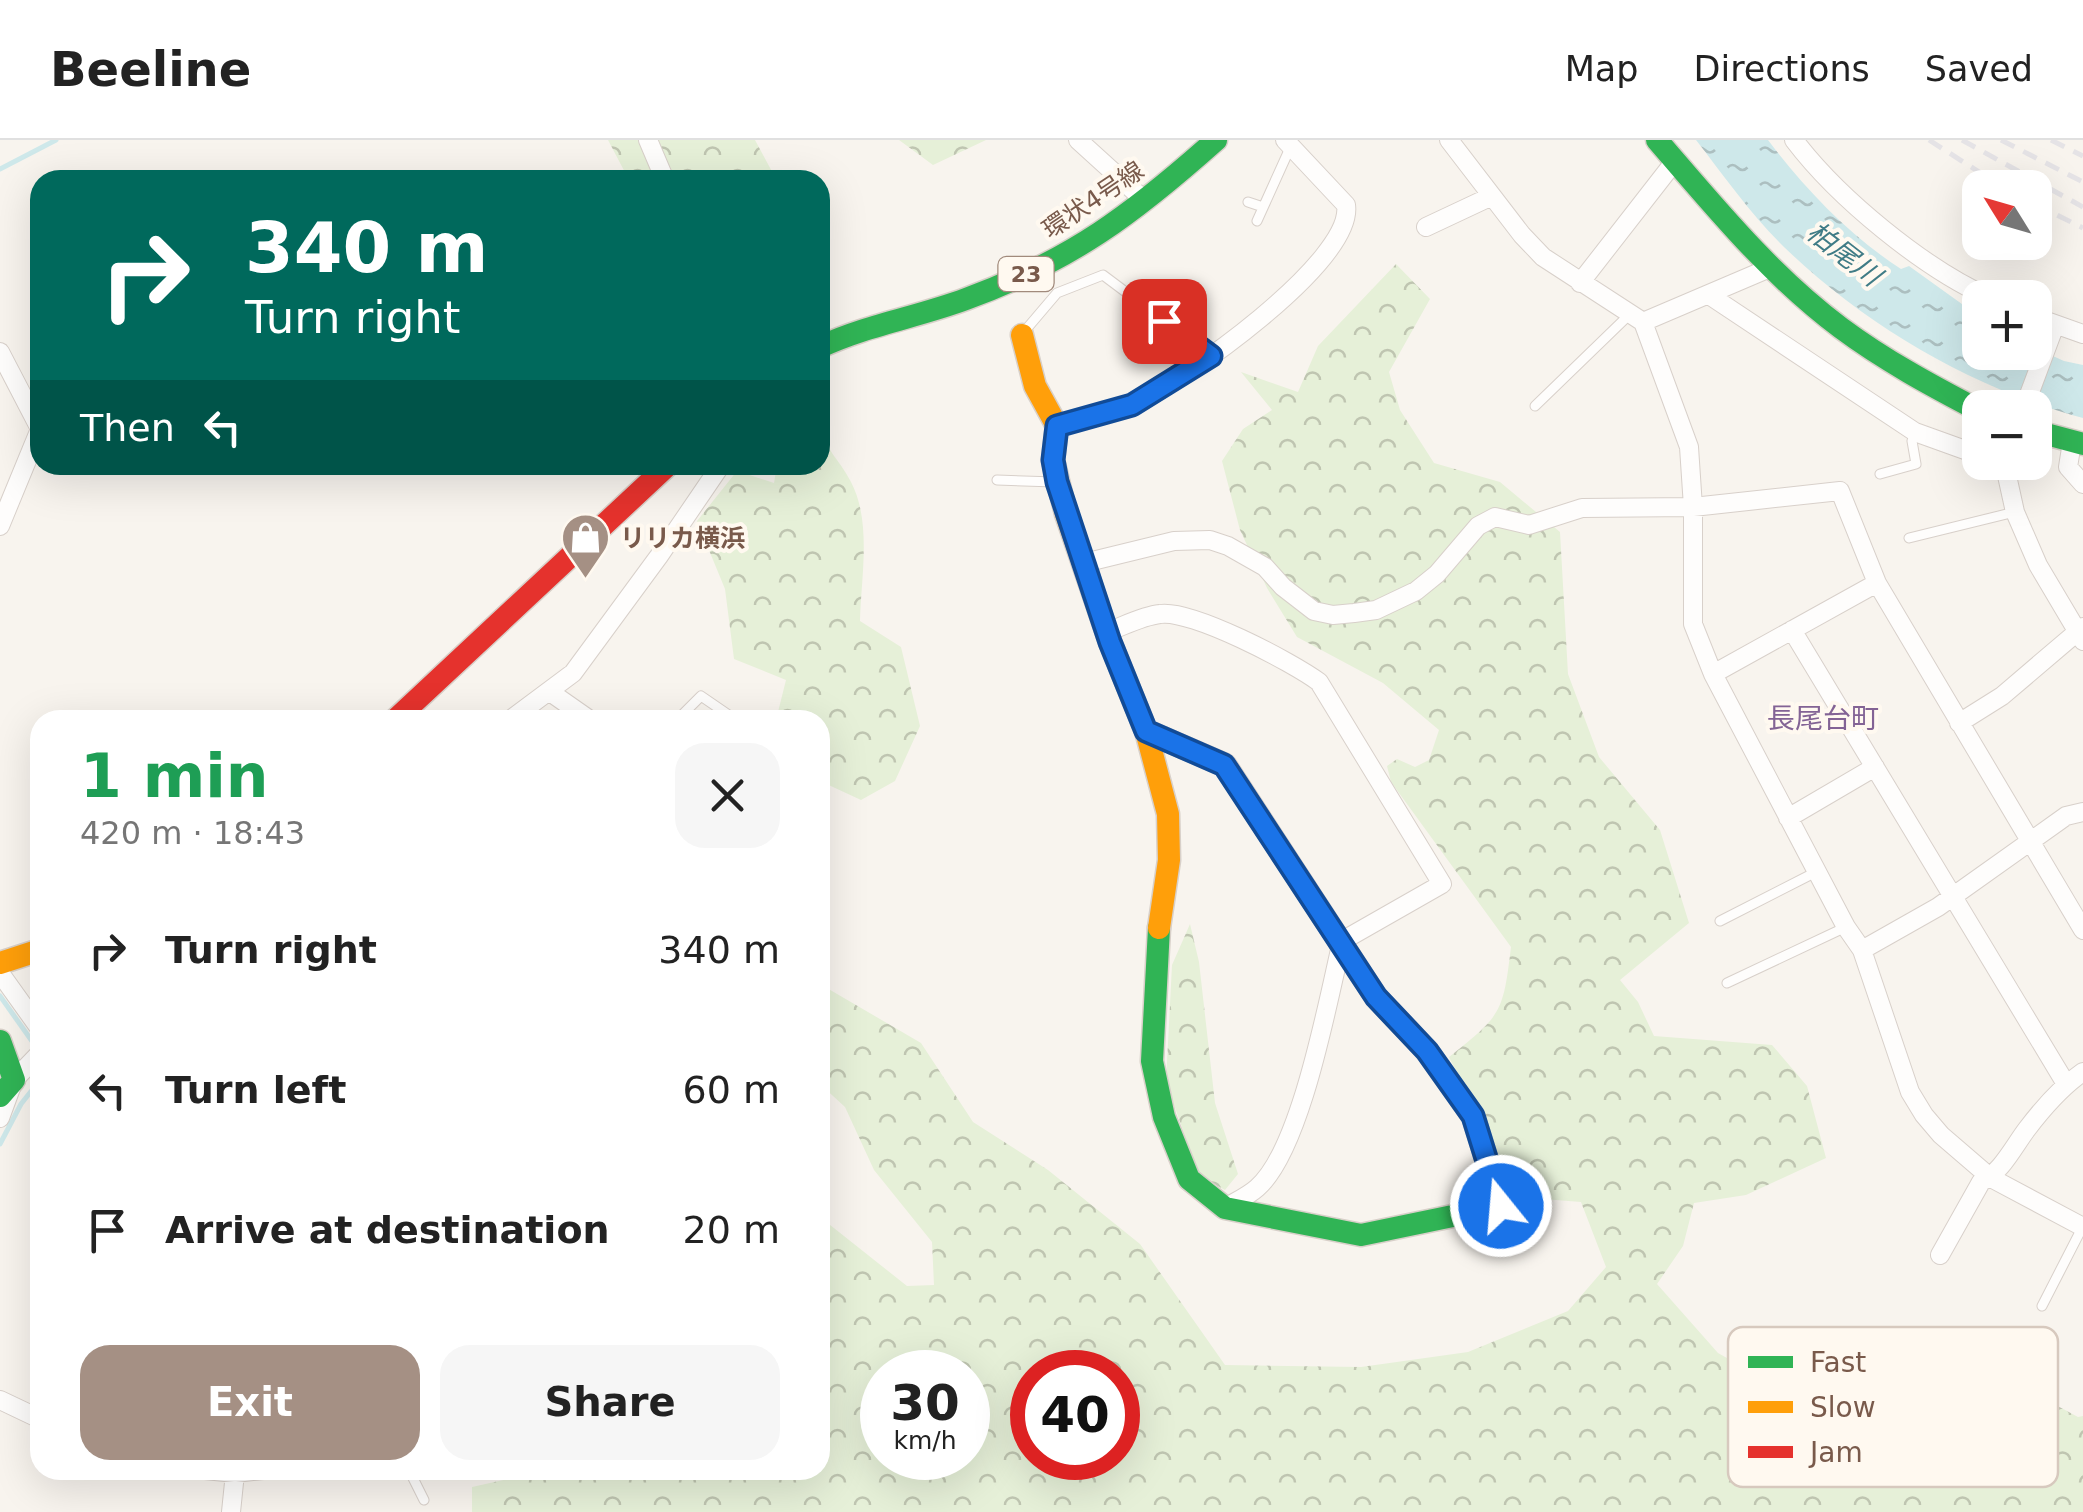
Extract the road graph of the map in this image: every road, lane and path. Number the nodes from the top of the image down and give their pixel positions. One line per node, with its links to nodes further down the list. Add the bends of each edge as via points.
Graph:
1 (648, 140): 9 (street)
2 (1078, 140): 11 (street)
3 (1449, 140): 10 (street)
4 (1658, 140): 8 (street)
5 (1794, 140): 18 (street, via 1896,239)
6 (1209, 143): 11 (street, 環状4号線 / 23)
7 (1288, 144): 13 (lane); 26 (street, via 1340,197 1348,217 1277,306)
8 (1675, 161): 16 (street); 17 (street)
9 (661, 170)
10 (1492, 196): 15 (street); 17 (street, via 1544,257)
11 (1144, 200): 24 (street, 環状4号線 / 23, via 1090,241 1024,276)
12 (1248, 202): 13 (lane)
13 (1263, 208): 14 (lane)
14 (1257, 222)
15 (1426, 227)
16 (1772, 267): 19 (street); 28 (street, via 1838,326)
17 (1580, 282): 20 (street)
18 (1962, 283)
19 (1710, 295): 20 (street); 32 (street)
20 (1636, 318): 29 (lane); 44 (street, via 1689,446)
21 (2054, 328): 22 (street); 27 (street)
22 (2083, 334)
23 (1022, 335): 26 (lane, via 1058,293 1103,275); 31 (street, via 1036,386)
24 (830, 342)
25 (0, 352): 30 (street)
26 (1211, 356): 31 (street, via 1132,405)
27 (2031, 390)
28 (1962, 401)
29 (1535, 406)
30 (30, 410)
31 (1057, 426): 42 (street)
32 (1915, 432): 35 (street); 37 (lane, via 1916,464)
33 (2052, 436): 34 (street)
34 (2078, 443): 43 (street, via 2068,467)
35 (1962, 449)
36 (30, 454): 46 (street)
37 (1880, 474)
38 (657, 475): 55 (street)
39 (714, 475): 54 (street, via 584,658)
40 (998, 480): 42 (lane)
41 (2008, 480): 45 (street)
42 (1057, 482): 48 (street)
43 (2083, 484)
44 (1693, 507): 48 (street, via 1582,508 1529,525 1495,517 1416,591 1376,610 1344,614 1314,612 1265,567 1210,540 1174,541); 49 (street, via 1840,490); 53 (street, via 1693,624)
45 (2015, 512): 47 (lane); 52 (street)
46 (0, 526)
47 (1909, 538)
48 (1084, 562): 51 (street)
49 (1877, 583): 50 (street); 60 (street)
50 (1792, 630): 53 (street); 62 (street)
51 (1107, 632): 61 (street); 71 (street, via 1178,614 1319,682 1442,884)
52 (2081, 634): 60 (street)
53 (1713, 674): 64 (street)
54 (550, 692): 56 (street); 57 (street)
55 (406, 710)
56 (524, 710)
57 (576, 710)
58 (687, 710): 59 (lane, via 701,696)
59 (721, 710)
60 (1959, 723): 65 (street)
61 (1146, 731): 71 (street, via 1224,765); 85 (street, via 1168,814 1169,860 1152,1061 1164,1117 1189,1180)
62 (1875, 767): 64 (street); 67 (street)
63 (2083, 812): 65 (street, via 2066,816)
64 (1788, 818): 66 (street)
65 (2030, 843): 67 (street); 70 (street)
66 (1817, 871): 68 (lane); 69 (street)
67 (1951, 894): 72 (street); 81 (street)
68 (1720, 921)
69 (1846, 927): 72 (street); 76 (lane)
70 (2083, 930)
71 (1342, 941): 85 (street, via 1283,1152 1259,1187); 85 (street, via 1376,997 1427,1051 1473,1116 1501,1206 1361,1235)
72 (1862, 950): 84 (street, via 1910,1092 1940,1135)
73 (30, 953): 74 (street)
74 (0, 963)
75 (0, 973): 77 (street)
76 (1727, 982)
77 (30, 1015)
78 (0, 1041): 82 (street)
79 (30, 1064): 82 (street)
80 (2083, 1072): 81 (street)
81 (2066, 1084): 84 (street)
82 (7, 1088): 83 (street)
83 (0, 1118)
84 (1990, 1178): 86 (street); 87 (street, via 1980,1182)
85 (1225, 1208)
86 (2082, 1227): 88 (lane)
87 (1940, 1254)
88 (2042, 1306)
89 (0, 1400): 90 (street)
90 (30, 1414)
91 (234, 1480): 94 (street)
92 (415, 1480): 93 (lane)
93 (424, 1500)
94 (231, 1512)

